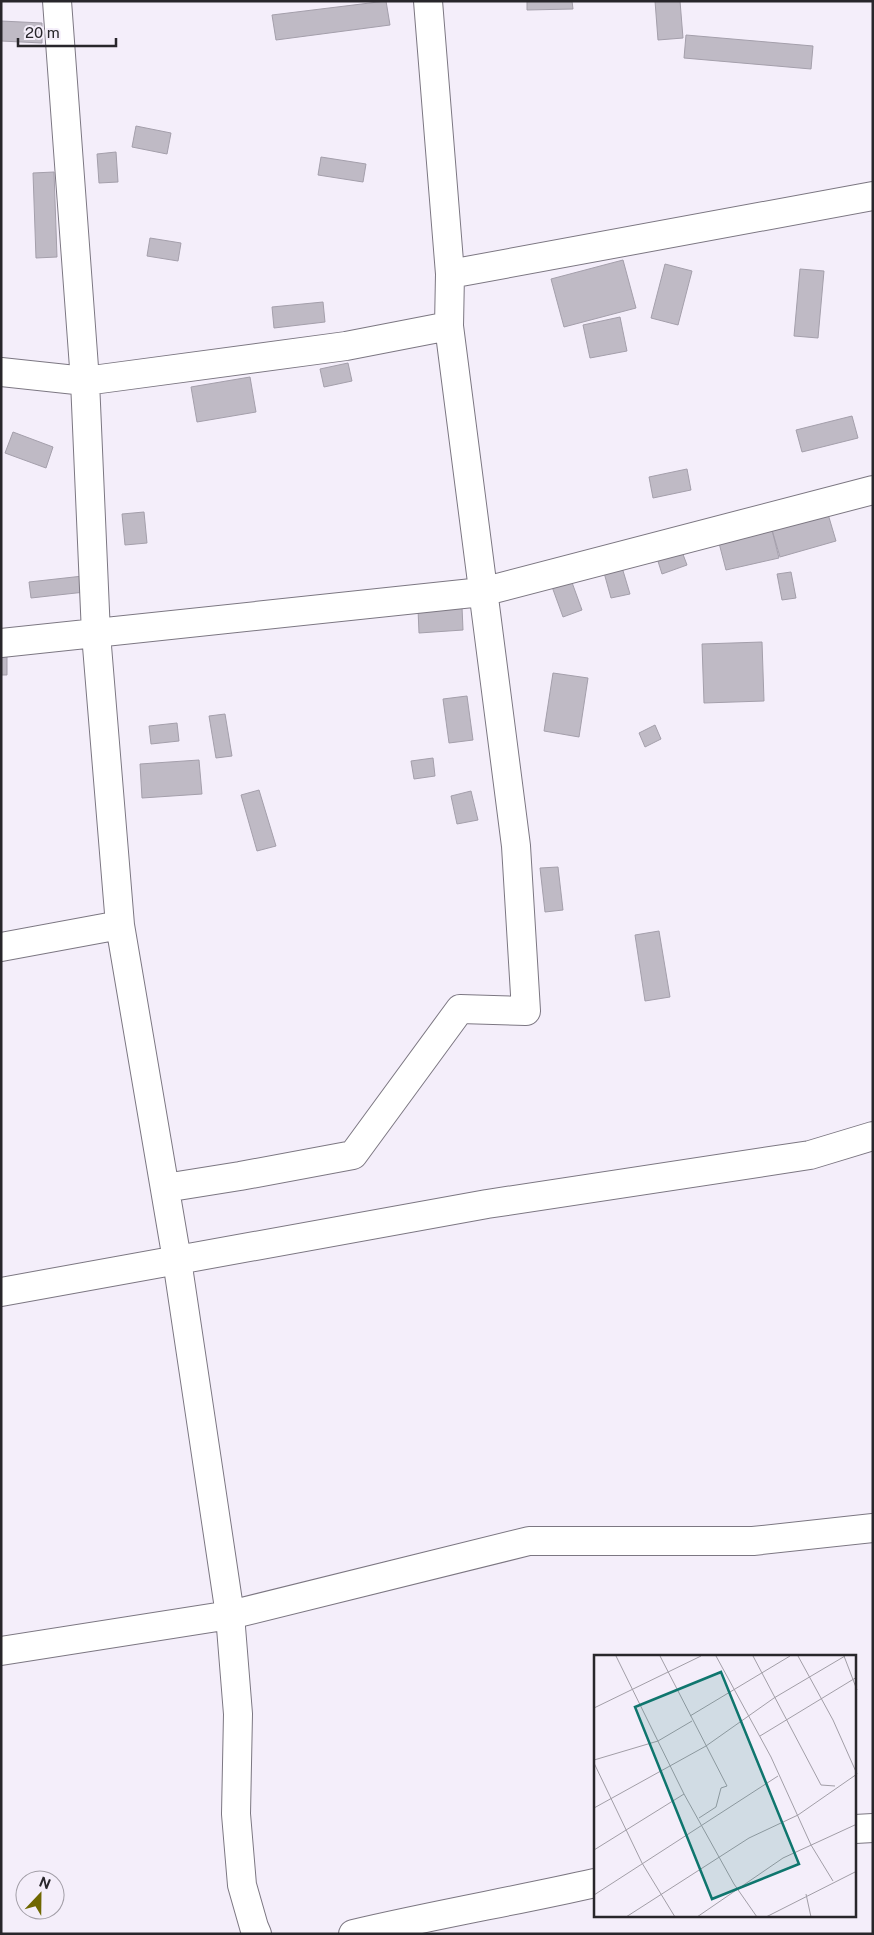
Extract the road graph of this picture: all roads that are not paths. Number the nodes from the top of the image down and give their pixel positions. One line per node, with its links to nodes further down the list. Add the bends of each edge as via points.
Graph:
1 (57, 1): 7 (street)
2 (428, 1): 4 (street)
3 (873, 196): 4 (street)
4 (450, 274): 5 (street)
5 (449, 326): 7 (street, via 346,346); 9 (street)
6 (1, 372): 7 (street)
7 (85, 381): 10 (street)
8 (873, 490): 9 (street)
9 (482, 592): 10 (street); 15 (street, via 516,846 526,1011 460,1009 353,1155)
10 (96, 634): 11 (street); 12 (street)
11 (1, 643)
12 (120, 925): 13 (street); 15 (street)
13 (1, 947)
14 (873, 1136): 16 (street, via 810,1155 487,1204)
15 (165, 1188): 16 (street)
16 (177, 1260): 17 (street); 19 (street)
17 (1, 1292)
18 (873, 1528): 19 (street, via 754,1541 529,1541)
19 (230, 1615): 20 (street); 24 (street, via 238,1714 236,1814 242,1885)
20 (1, 1651)
21 (873, 1828): 22 (street)
22 (856, 1829)
23 (594, 1883): 25 (street)
24 (257, 1934)
25 (353, 1934)

